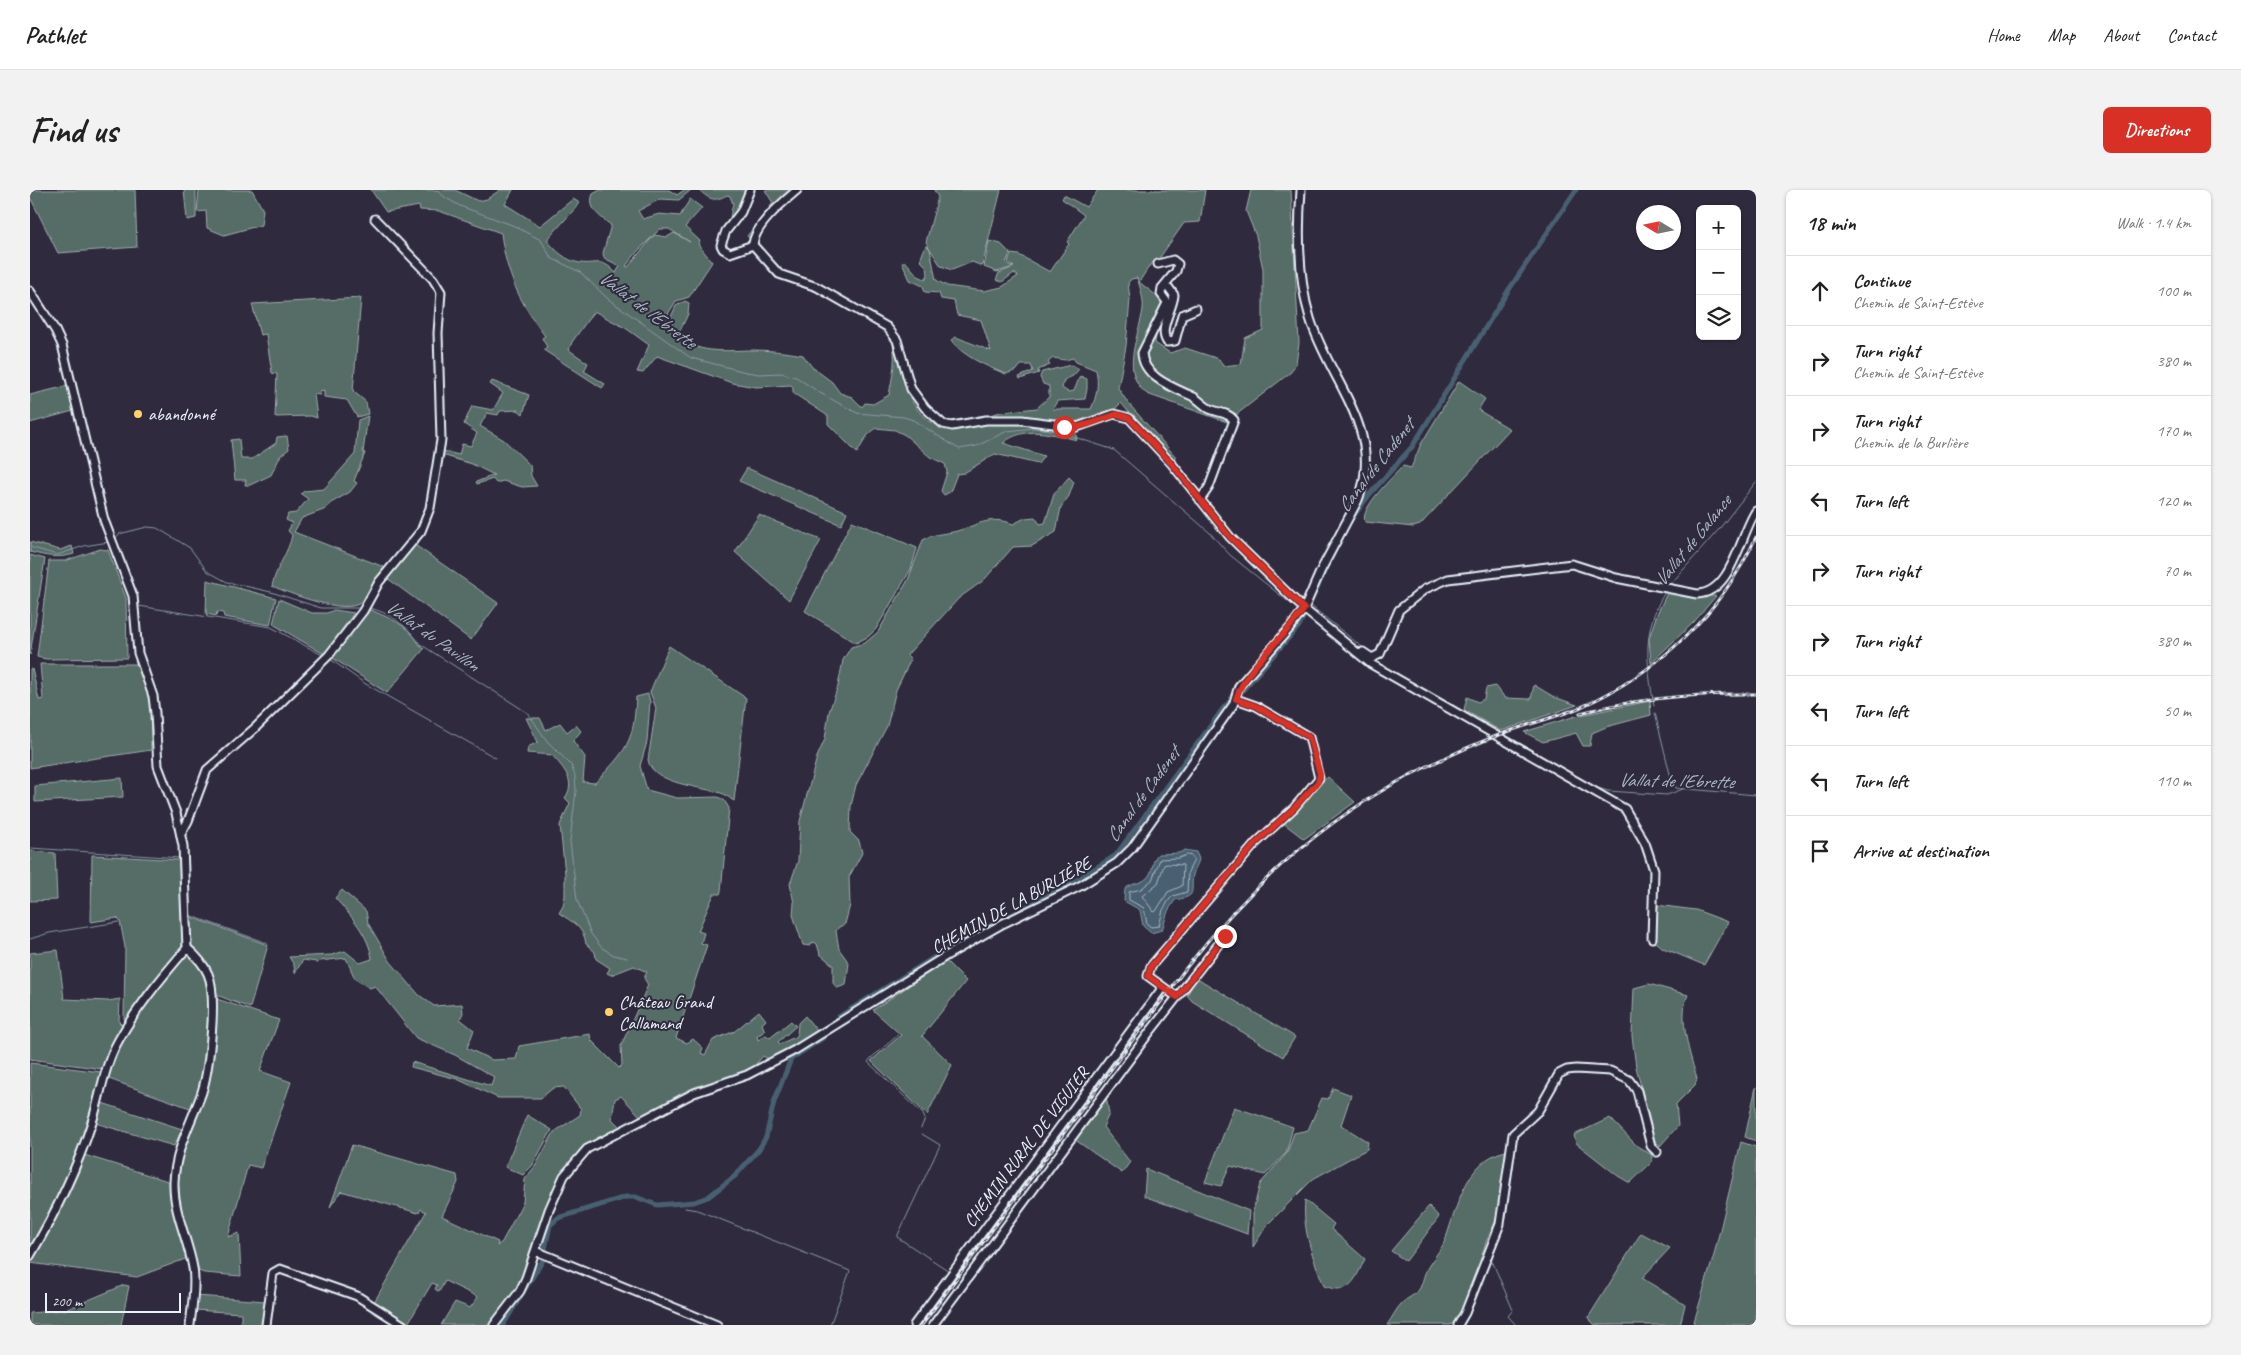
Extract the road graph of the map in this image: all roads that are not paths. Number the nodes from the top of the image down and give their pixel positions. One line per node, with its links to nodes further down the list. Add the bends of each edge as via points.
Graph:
1 (750, 190): 5 (street, via 721,245 730,253)
2 (797, 190): 5 (street, via 772,213)
3 (1301, 190): 12 (street, CHEMIN DE LA BURLIÈRE, via 1299,240 1309,314 1356,416 1365,459 1358,500 1325,561)
4 (375, 219): 15 (street, via 441,292 438,349 441,440 426,522 379,582 365,608 329,655 256,728 207,770)
5 (753, 245): 10 (street, via 779,274 817,287 887,326 897,340 911,389 943,424 1022,420 1077,427 1121,414 1133,421 1174,462)
6 (1158, 264): 7 (street, via 1174,260 1178,264)
7 (1162, 288): 9 (street, via 1169,288 1174,295 1164,336 1167,342 1175,341 1182,315); 10 (street, via 1161,294 1167,302 1142,350 1143,362 1164,383 1212,410 1230,415 1234,420 1209,487)
8 (30, 291): 15 (street, via 62,345 104,520 133,596 138,653 155,713 158,766)
9 (1196, 309)
10 (1200, 500): 12 (street, via 1230,537)
11 (1756, 511): 13 (street, via 1736,557 1712,592 1697,594 1674,590 1616,578 1572,564 1448,579 1425,589 1399,610 1378,656 1369,656)
12 (1306, 611): 13 (street); 14 (street, CHEMIN DE LA BURLIÈRE, via 1239,686)
13 (1345, 642): 17 (street, via 1398,681 1625,809 1645,843 1654,870)
14 (1237, 696): 19 (street, via 1309,737 1320,778 1294,808 1256,843 1151,966 1148,976); 22 (street, CHEMIN DE LA BURLIÈRE, via 1132,848 1117,863 1080,886 946,956 758,1070 694,1093 587,1149 560,1182)
15 (181, 834): 18 (street, via 186,877)
16 (1225, 936): 20 (street)
17 (1652, 938)
18 (187, 948): 23 (street, via 127,1026 114,1050 85,1141); 24 (street, via 208,973 212,990 208,1067 202,1092 179,1150 174,1182 177,1210 193,1267)
19 (1163, 987): 20 (street); 29 (street, CHEMIN RURAL DE VIGUIER)
20 (1177, 997): 30 (street)
21 (1656, 1152): 31 (street, via 1651,1146 1637,1091 1630,1080 1610,1071 1576,1069 1560,1074 1538,1111 1513,1134 1500,1224)
22 (536, 1252): 27 (street, CHEMIN DE LA BURLIÈRE, via 520,1291); 28 (street)
23 (30, 1256)
24 (190, 1325)
25 (266, 1325): 26 (street, via 273,1272 280,1268 358,1296)
26 (403, 1325)
27 (494, 1325)
28 (717, 1325)
29 (914, 1325)
30 (933, 1325)
31 (1458, 1325)

